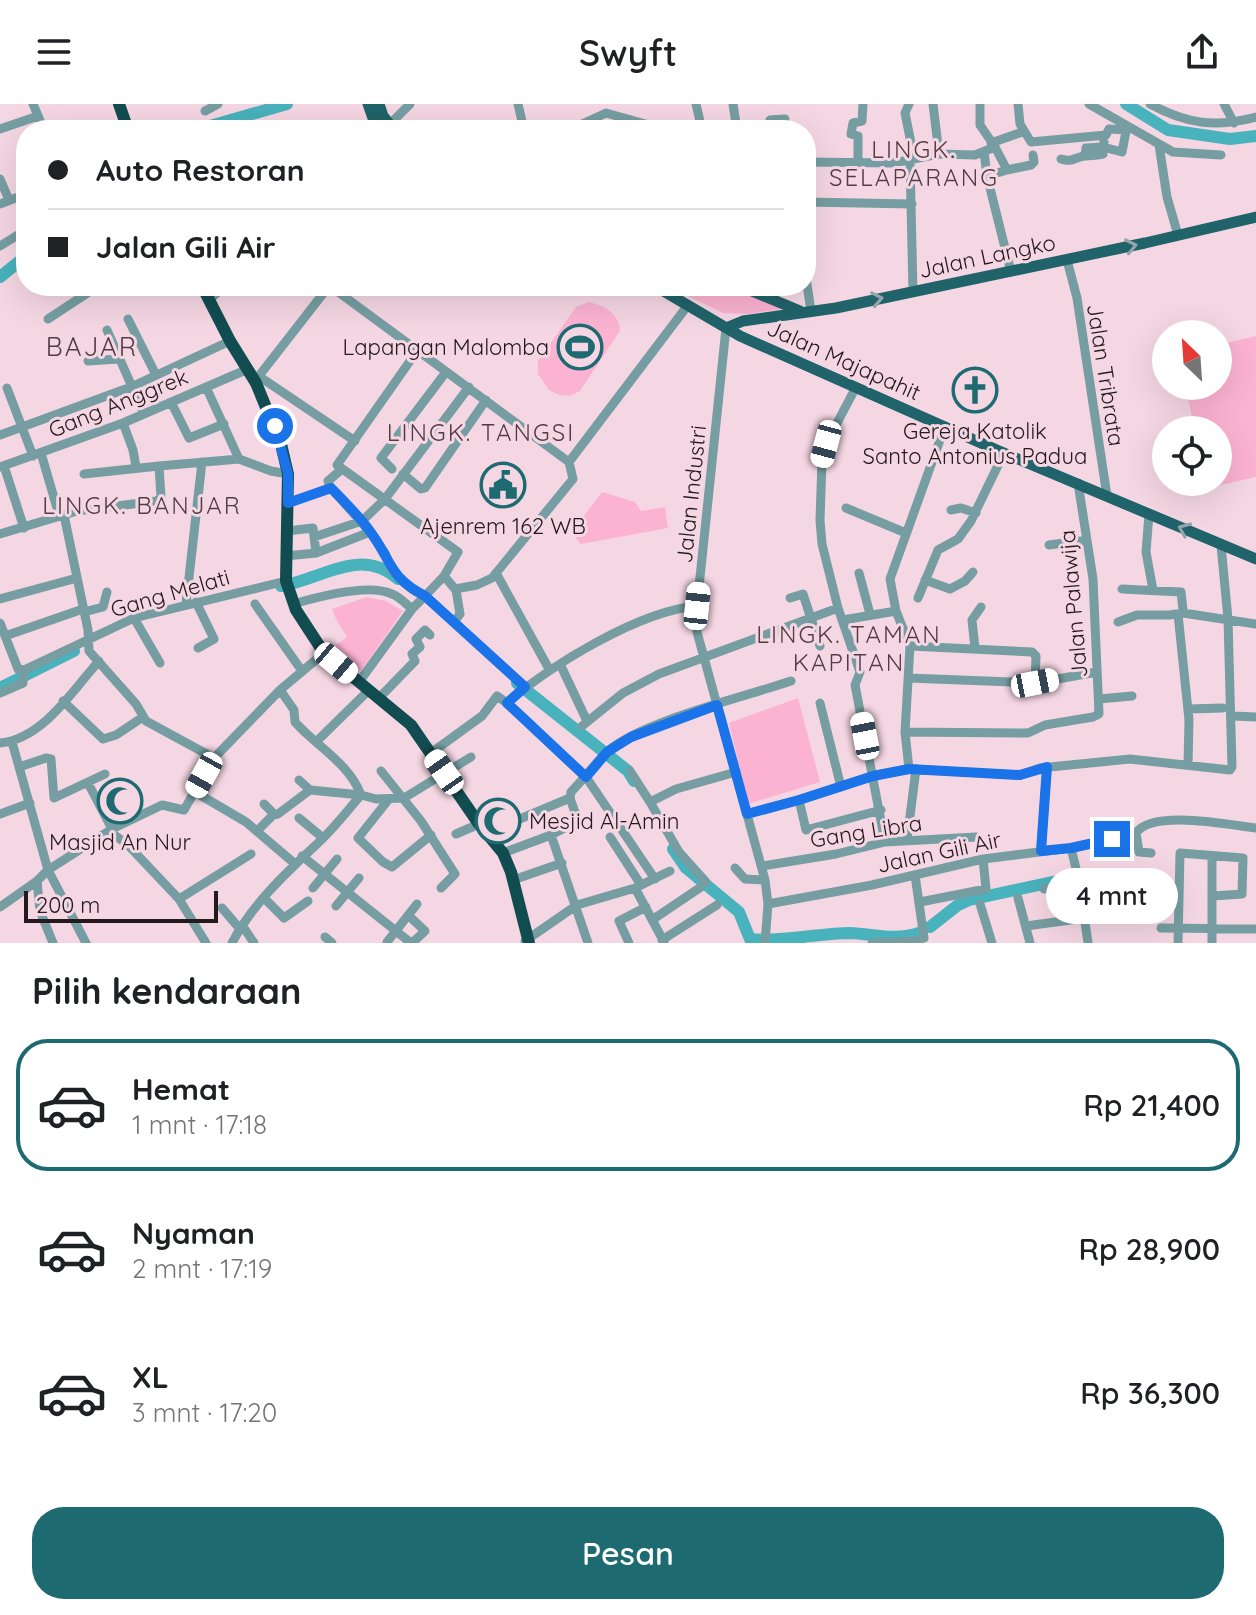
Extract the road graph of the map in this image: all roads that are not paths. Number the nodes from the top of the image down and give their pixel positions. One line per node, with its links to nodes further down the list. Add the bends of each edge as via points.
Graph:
1 (33, 104): 17 (street)
2 (218, 104): 14 (street)
3 (368, 104): 15 (main road)
4 (410, 104): 21 (street)
5 (863, 104): 38 (street, via 862,121 853,123 851,134 858,136)
6 (909, 104): 35 (street, via 905,113)
7 (933, 104): 32 (street)
8 (980, 104): 28 (street, via 980,125)
9 (1018, 104): 26 (street)
10 (1089, 104): 25 (street)
11 (1150, 104): 16 (street)
12 (1168, 104): 16 (street)
13 (1224, 104): 24 (street)
14 (205, 111)
15 (378, 112)
16 (1176, 115): 24 (street, via 1210,124)
17 (38, 116): 19 (street); 20 (street)
18 (1256, 117): 24 (street)
19 (26, 120)
20 (40, 120)
21 (395, 120)
22 (591, 120): 23 (street, via 606,113)
23 (630, 120)
24 (1234, 123)
25 (1126, 128): 27 (street, via 1109,129); 29 (street); 30 (street, via 1123,150)
26 (1022, 132): 27 (street, via 1031,142); 28 (street)
27 (1106, 135): 30 (street)
28 (993, 145): 31 (street); 39 (street)
29 (1159, 145): 34 (street, via 1173,152); 46 (street)
30 (1103, 147): 36 (street, via 1086,147 1085,156 1072,162)
31 (984, 152): 32 (street); 40 (street)
32 (939, 154): 35 (street)
33 (1033, 155): 39 (street, via 1031,165)
34 (1221, 155)
35 (912, 159): 38 (street); 44 (street)
36 (1061, 159)
37 (816, 162): 38 (street)
38 (858, 163)
39 (1007, 170): 40 (street)
40 (987, 176): 48 (street)
41 (0, 179): 42 (street)
42 (4, 202)
43 (816, 202): 44 (street)
44 (912, 204): 49 (street)
45 (1256, 217): 46 (main road, Jalan Langko)
46 (1178, 235): 47 (main road, Jalan Langko, one-way to 46)
47 (1067, 260): 48 (main road, Jalan Langko); 102 (street, Jalan Tribrata)
48 (1011, 272): 49 (main road, Jalan Langko)
49 (913, 292): 60 (main road, Jalan Langko, one-way to 49)
50 (83, 296): 61 (street)
51 (208, 296): 58 (highway)
52 (213, 296): 58 (street)
53 (322, 296): 72 (street)
54 (343, 296): 66 (street)
55 (672, 296): 59 (main road, Jalan Majapahit)
56 (766, 296): 60 (main road)
57 (806, 296): 60 (street)
58 (210, 299): 65 (highway)
59 (688, 305): 63 (main road, Jalan Majapahit); 91 (street)
60 (806, 311): 63 (main road, Jalan Langko)
61 (48, 319)
62 (128, 319): 71 (street)
63 (726, 328): 76 (main road, Jalan Majapahit); 140 (street, Jalan Industri)
64 (107, 330): 67 (street)
65 (230, 341): 69 (highway); 71 (street)
66 (417, 351): 70 (street); 86 (street)
67 (119, 359): 68 (street); 73 (street)
68 (88, 361)
69 (248, 369): 72 (highway); 74 (street, Gang Anggrek)
70 (446, 372): 75 (street); 96 (street, via 382,456)
71 (156, 375): 73 (street)
72 (257, 379): 86 (street); 98 (highway)
73 (131, 387): 80 (street); 84 (street)
74 (206, 387): 79 (street, Gang Anggrek); 82 (street)
75 (469, 387): 78 (street); 99 (street)
76 (856, 387): 83 (main road, Jalan Majapahit); 142 (street, via 822,461 820,535)
77 (7, 388): 84 (street)
78 (486, 400): 91 (street); 99 (street, via 425,488)
79 (171, 402): 80 (street, Gang Anggrek); 82 (street, via 189,438)
80 (144, 414): 81 (street, Gang Anggrek)
81 (123, 423): 88 (street, Gang Anggrek); 94 (street)
82 (224, 424): 89 (street)
83 (945, 426): 87 (main road, Jalan Majapahit); 114 (street)
84 (22, 427): 85 (street); 88 (street)
85 (0, 435)
86 (355, 441): 95 (street, via 337,464)
87 (1004, 453): 100 (main road, Jalan Majapahit); 107 (street)
88 (37, 455): 92 (street, Gang Anggrek); 109 (street)
89 (239, 459): 90 (street); 98 (street)
90 (202, 462): 93 (street); 138 (street)
91 (569, 462): 124 (street, via 573,479)
92 (2, 466): 111 (street)
93 (159, 466): 94 (street); 109 (street, via 157,501)
94 (136, 467): 97 (street)
95 (342, 469): 101 (street, via 328,481); 103 (street)
96 (392, 469)
97 (84, 474)
98 (288, 474): 104 (highway)
99 (403, 474): 103 (street)
100 (1078, 483): 102 (main road, Jalan Majapahit); 117 (street, Jalan Palawija)
101 (331, 488): 104 (street); 110 (street)
102 (1107, 496): 108 (main road, Jalan Majapahit)
103 (385, 499): 110 (street); 126 (street, via 458,552)
104 (288, 503): 112 (highway)
105 (846, 508): 114 (street)
106 (951, 510): 107 (street)
107 (976, 513): 128 (street, via 958,539 938,550)
108 (1149, 514): 119 (main road, Jalan Majapahit, one-way to 108); 132 (street, via 1146,552)
109 (62, 515): 111 (street); 127 (street)
110 (362, 521): 113 (street); 116 (street)
111 (24, 528): 115 (street)
112 (287, 531): 116 (street, via 312,528); 121 (highway)
113 (370, 532): 120 (street); 134 (street, via 392,571)
114 (906, 533): 145 (street, via 890,579)
115 (0, 534)
116 (314, 537): 120 (street)
117 (1087, 540): 118 (street); 169 (street, Jalan Palawija)
118 (1049, 545)
119 (1221, 545): 122 (main road, Jalan Majapahit); 149 (street)
120 (316, 553): 121 (street)
121 (286, 556): 130 (highway)
122 (1256, 559)
123 (973, 572): 128 (street, via 950,589)
124 (496, 573): 131 (street); 167 (street)
125 (859, 573): 147 (street)
126 (444, 576): 131 (street); 134 (street)
127 (77, 578): 137 (street); 144 (street)
128 (925, 580): 136 (street)
129 (1122, 589): 132 (street)
130 (289, 590): 138 (street, Gang Melati); 143 (street, Gang Melati, via 385,591); 162 (highway)
131 (456, 590): 152 (street, via 460,614)
132 (1153, 590): 146 (street, via 1181,592)
133 (107, 592): 144 (street, via 103,607)
134 (424, 598): 143 (street); 152 (street)
135 (790, 598): 148 (street, via 803,594)
136 (918, 598)
137 (0, 599)
138 (193, 603): 151 (street, Gang Melati); 160 (street, via 214,639)
139 (255, 604): 168 (street)
140 (697, 606): 163 (street, Jalan Industri); 166 (street, via 663,613)
141 (981, 607): 161 (street, via 972,620)
142 (838, 608): 148 (street); 150 (street)
143 (412, 609): 174 (street)
144 (84, 610): 155 (street); 157 (street)
145 (896, 611): 147 (street); 159 (street)
146 (1181, 612): 149 (street); 153 (street); 186 (street)
147 (870, 614): 150 (street)
148 (811, 618): 158 (street); 163 (street)
149 (1228, 619): 154 (street); 187 (street)
150 (843, 620): 206 (street, via 860,672 855,685)
151 (135, 621): 157 (street, Gang Melati); 165 (street)
152 (454, 622): 175 (street)
153 (1118, 622)
154 (1256, 624)
155 (2, 631): 170 (street)
156 (430, 635): 179 (street, via 425,630 416,639 420,647 412,654 415,662)
157 (89, 640): 164 (street, via 89,651); 170 (street, Gang Melati)
158 (820, 646)
159 (910, 646): 161 (street); 171 (street)
160 (198, 648)
161 (975, 648): 173 (street, via 1034,652)
162 (324, 653): 168 (street); 174 (highway)
163 (702, 658): 166 (street, via 636,685 584,723); 184 (street, Jalan Industri)
164 (99, 661): 181 (street); 188 (street)
165 (160, 663)
166 (560, 664): 167 (street)
167 (549, 669): 175 (street)
168 (302, 671): 176 (street)
169 (1097, 672): 173 (street); 180 (street, Jalan Palawija)
170 (24, 674): 177 (street, Gang Melati, via 21,684)
171 (909, 678): 173 (street); 190 (street)
172 (791, 681): 184 (street)
173 (1035, 683)
174 (364, 686): 179 (highway); 191 (street)
175 (523, 689): 182 (street)
176 (280, 690): 191 (street, via 294,710 295,722); 196 (street)
177 (0, 693)
178 (1132, 696): 180 (street)
179 (380, 697): 194 (highway, via 411,725)
180 (1099, 699): 190 (street, Jalan Palawija, via 1099,714 1093,717 1028,733)
181 (63, 701): 188 (street, via 103,739); 192 (street, via 44,725)
182 (507, 703): 194 (street, via 496,697 482,716); 207 (street)
183 (820, 703): 210 (street)
184 (717, 705): 204 (street, Jalan Industri); 207 (street, via 640,732 607,752)
185 (1223, 708): 186 (street)
186 (1188, 709): 197 (street)
187 (1233, 716): 189 (street); 197 (street, via 1231,769)
188 (143, 717): 196 (street)
189 (1256, 717)
190 (905, 732): 200 (street)
191 (318, 740): 213 (street)
192 (12, 742): 193 (street); 198 (street)
193 (0, 743)
194 (431, 753): 203 (highway)
195 (471, 757): 203 (street)
196 (214, 758): 212 (street)
197 (1188, 765): 199 (street, via 1130,759)
198 (19, 767): 209 (street, via 51,759 55,798); 219 (street)
199 (1047, 767): 200 (street, via 1020,775); 240 (street)
200 (912, 769): 206 (street); 237 (street)
201 (381, 771): 215 (street)
202 (630, 771): 218 (street)
203 (444, 772): 215 (street); 226 (highway)
204 (736, 772): 218 (street); 224 (street, Jalan Industri)
205 (105, 774): 209 (street)
206 (873, 776): 210 (street); 221 (street)
207 (586, 777): 214 (street); 258 (street)
208 (299, 780): 211 (street)
209 (88, 783): 228 (street)
210 (841, 787): 217 (street)
211 (310, 790): 213 (street); 223 (street)
212 (195, 792): 228 (street, via 184,810 162,805); 229 (street)
213 (361, 795): 216 (street); 236 (street)
214 (570, 795): 226 (street); 233 (street, via 578,821)
215 (404, 798): 216 (street); 232 (street)
216 (389, 799): 232 (street, via 358,838 383,862 392,867)
217 (799, 800): 221 (street, via 806,830); 224 (street)
218 (650, 802): 285 (street, via 704,884)
219 (30, 803): 222 (street); 252 (street)
220 (264, 804): 223 (street)
221 (881, 810): 238 (street)
222 (0, 814)
223 (274, 814): 229 (street)
224 (747, 814): 250 (street, Jalan Industri)
225 (299, 818): 236 (street)
226 (483, 828): 231 (street); 241 (highway)
227 (1256, 828): 230 (street, Jalan Gili Air, via 1168,820)
228 (111, 831): 252 (street); 271 (street)
229 (257, 831): 248 (street)
230 (1136, 833): 239 (street, Jalan Gili Air); 242 (street, via 1139,852)
231 (456, 834)
232 (431, 835): 265 (street, via 455,874)
233 (551, 835): 241 (street); 249 (street)
234 (610, 837): 263 (street)
235 (976, 837): 237 (street, Gang Libra)
236 (323, 838): 244 (street)
237 (907, 840): 238 (street, Gang Libra)
238 (885, 842): 250 (street, Gang Libra)
239 (1071, 848): 240 (street, Jalan Gili Air); 262 (street)
240 (1041, 851): 247 (street, Jalan Gili Air)
241 (503, 853): 259 (highway)
242 (1151, 853)
243 (251, 854): 271 (street)
244 (302, 856): 248 (street); 254 (street)
245 (1212, 856): 268 (street); 268 (street, via 1244,860 1242,894); 289 (street, via 1180,853)
246 (337, 859): 254 (street)
247 (983, 859): 256 (street, Jalan Gili Air); 273 (street, via 986,889)
248 (294, 863): 269 (street)
249 (562, 863): 259 (street); 277 (street)
250 (762, 866): 260 (street, Jalan Industri)
251 (735, 868): 260 (street, via 745,879)
252 (48, 870): 261 (street); 298 (street)
253 (670, 871): 258 (street)
254 (325, 874): 264 (street); 267 (street)
255 (1114, 874): 262 (street)
256 (915, 875): 273 (street); 275 (street, Jalan Gili Air)
257 (359, 878): 267 (street)
258 (655, 879): 263 (street)
259 (513, 880): 293 (highway)
260 (765, 880): 275 (street, Jalan Industri)
261 (37, 881): 280 (street); 297 (street, via 40,911)
262 (1079, 881): 266 (street); 284 (street)
263 (638, 887): 277 (street); 281 (street)
264 (313, 888)
265 (441, 888)
266 (1044, 889)
267 (348, 892): 279 (street); 292 (street)
268 (1213, 896): 290 (street)
269 (264, 898): 272 (street, via 284,918); 287 (street)
270 (1018, 898): 286 (street)
271 (179, 899): 299 (street)
272 (308, 901)
273 (920, 902): 305 (street, via 924,938)
274 (417, 904): 283 (street)
275 (768, 904): 295 (street, Jalan Industri)
276 (980, 904): 306 (street)
277 (577, 905): 293 (street); 303 (street)
278 (717, 905): 294 (street)
279 (336, 906)
280 (0, 907)
281 (646, 907): 285 (street); 304 (street, via 619,921)
282 (222, 908): 287 (street)
283 (408, 915): 292 (street); 302 (street, via 425,931)
284 (1085, 918): 286 (street); 308 (street)
285 (652, 920): 294 (street)
286 (1026, 926): 307 (street)
287 (241, 927): 300 (street); 301 (street)
288 (1161, 928): 289 (street)
289 (1178, 928): 290 (street); 309 (street)
290 (1213, 929): 291 (street); 310 (street)
291 (1256, 929)
292 (396, 930): 296 (street); 302 (street)
293 (526, 941)
294 (663, 941)
295 (765, 941)
296 (387, 942)
297 (53, 943)
298 (86, 943)
299 (206, 943)
300 (232, 943)
301 (254, 943)
302 (411, 943)
303 (588, 943)
304 (629, 943)
305 (872, 943)
306 (992, 943)
307 (1030, 943)
308 (1088, 943)
309 (1178, 943)
310 (1212, 943)

